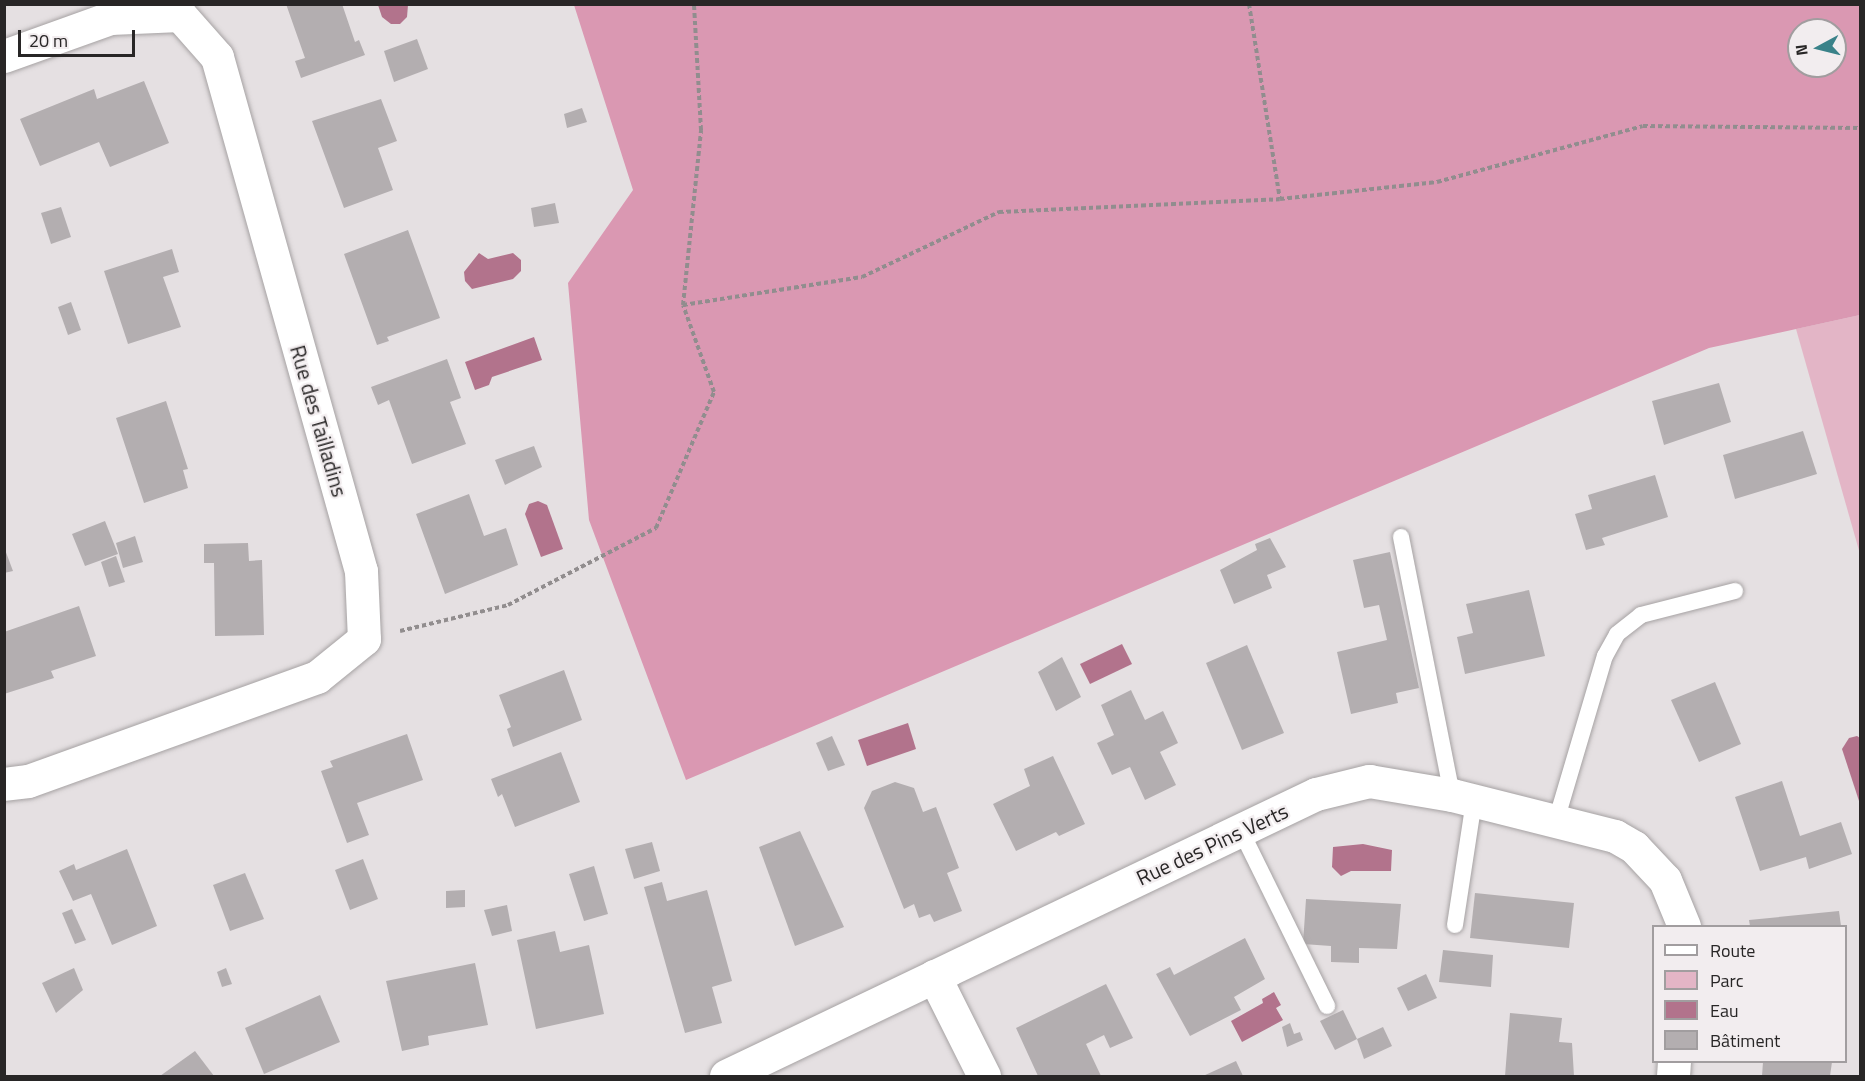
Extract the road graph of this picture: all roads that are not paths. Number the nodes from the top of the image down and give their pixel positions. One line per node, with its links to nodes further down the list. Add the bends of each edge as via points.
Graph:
1 (4, 56): 4 (street, Rue des Tailladins, via 110,18 180,15 217,57 361,571 364,639 317,677 28,781)
2 (1401, 537): 5 (lane)
3 (1735, 591): 6 (lane, via 1641,615 1617,634 1605,656)
4 (4, 784)
5 (1463, 798): 6 (street, Rue des Pins Verts); 7 (street, Rue des Pins Verts, via 1369,781 1316,794); 8 (lane)
6 (1556, 821): 9 (street, Rue des Pins Verts, via 1615,836 1634,847 1665,880)
7 (1241, 831): 10 (street, Rue des Pins Verts); 11 (lane)
8 (1455, 925)
9 (1683, 925)
10 (934, 976): 12 (street, Rue des Pins Verts); 13 (street)
11 (1327, 1006)
12 (726, 1077)
13 (984, 1077)

